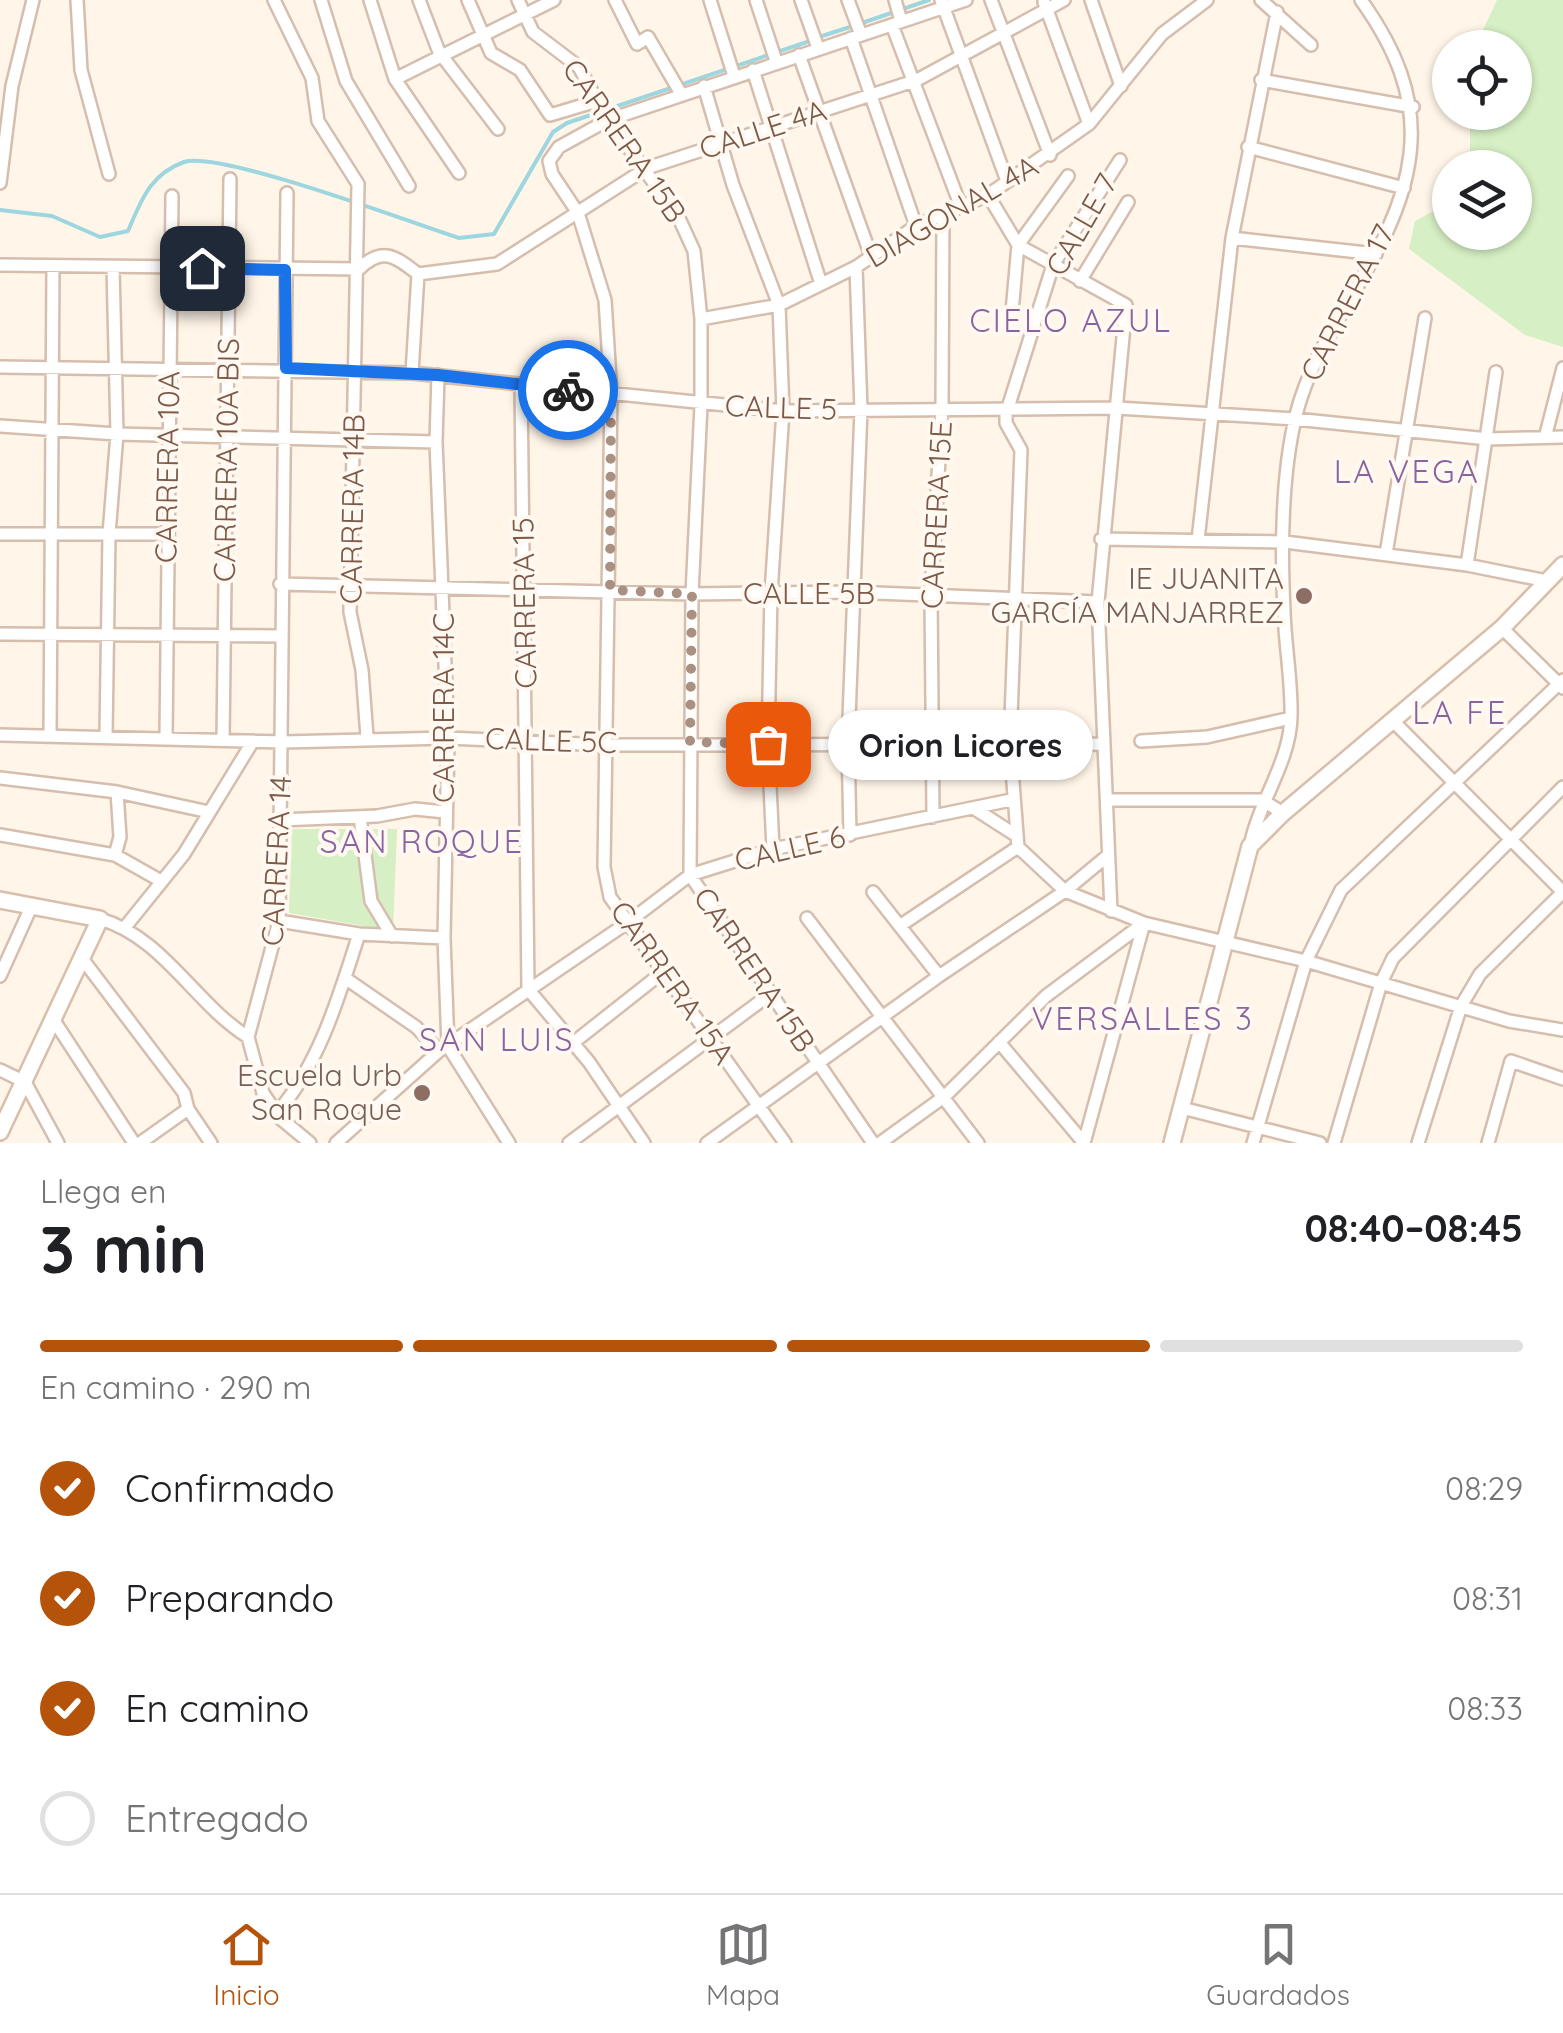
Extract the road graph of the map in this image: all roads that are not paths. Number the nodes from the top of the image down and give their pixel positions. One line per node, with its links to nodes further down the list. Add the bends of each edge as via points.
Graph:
1 (32, 0): 40 (street)
2 (78, 0): 56 (street, via 81,70)
3 (274, 0): 83 (street, CARRERA 14B, via 312,78 318,121 358,192)
4 (321, 0): 62 (street, via 346,81)
5 (370, 0): 37 (street)
6 (419, 0): 32 (street)
7 (468, 0): 28 (street)
8 (554, 0): 23 (street)
9 (615, 0): 41 (street, via 637,44 648,37)
10 (710, 0): 35 (street)
11 (756, 0): 31 (street)
12 (801, 0): 29 (street)
13 (848, 0): 26 (street)
14 (966, 0): 22 (street)
15 (991, 0): 27 (street)
16 (1064, 0): 21 (street, CALLE 4A)
17 (1091, 0): 43 (street)
18 (1207, 0): 43 (street, DIAGONAL 4A, via 1162,34)
19 (1261, 0): 25 (street)
20 (1361, 0): 45 (street, CARRERA 17, via 1397,62)
21 (1044, 3): 27 (street, CALLE 4A); 48 (street)
22 (943, 4): 24 (street); 34 (street)
23 (520, 6): 28 (street); 46 (street, CARRERA 15B, via 533,32 579,67)
24 (897, 12): 26 (street); 38 (street)
25 (1277, 12): 30 (street); 39 (street)
26 (856, 29): 29 (street); 44 (street)
27 (1003, 32): 34 (street, CALLE 4A); 53 (street)
28 (481, 33): 32 (street); 46 (street, via 491,53 520,70 550,115)
29 (815, 41): 33 (street)
30 (1311, 45)
31 (774, 53): 33 (street); 36 (street)
32 (440, 54): 37 (street); 50 (street)
33 (799, 55): 47 (street)
34 (959, 57): 38 (street, CALLE 4A); 60 (street)
35 (731, 68): 36 (street); 42 (street)
36 (753, 70): 49 (street)
37 (394, 79): 57 (street)
38 (917, 80): 44 (street, CALLE 4A); 68 (street)
39 (1260, 80): 45 (street); 52 (street)
40 (6, 84): 61 (street)
41 (677, 85): 42 (street); 46 (street)
42 (704, 86): 51 (street)
43 (1122, 86): 48 (street, DIAGONAL 4A)
44 (871, 96): 47 (street, CALLE 4A); 71 (street)
45 (1412, 106): 63 (street, CARRERA 17)
46 (602, 110): 55 (street, CARRERA 15B); 69 (street, CARRERA 15A, via 549,160)
47 (820, 112): 49 (street, CALLE 4A); 75 (street)
48 (1089, 124): 53 (street, DIAGONAL 4A)
49 (774, 127): 51 (street, CALLE 4A); 87 (street)
50 (498, 129)
51 (722, 143): 55 (street, CALLE 4A); 88 (street)
52 (1248, 147): 63 (street); 72 (street)
53 (1050, 155): 60 (street, DIAGONAL 4A)
54 (1120, 160): 77 (street, CALLE 7)
55 (647, 168): 69 (street, CALLE 4A); 91 (street, CARRERA 15B, via 688,234)
56 (109, 174)
57 (459, 174)
58 (1068, 176): 73 (street)
59 (230, 179): 82 (street, CARRERA 10A BIS)
60 (1007, 181): 65 (street, DIAGONAL 4A)
61 (0, 183)
62 (409, 186)
63 (1404, 188): 74 (street, CARRERA 17)
64 (287, 193): 84 (street, CARRERA 14)
65 (988, 195): 68 (street, DIAGONAL 4A); 73 (street)
66 (172, 196): 80 (street, CARRERA 10A)
67 (1128, 202): 86 (street)
68 (961, 207): 70 (street, DIAGONAL 4A)
69 (578, 214): 85 (street, CALLE 4A, via 497,264); 104 (street, CARRERA 15A, via 605,300)
70 (942, 214): 71 (street, DIAGONAL 4A); 107 (street, CARRERA 15E)
71 (916, 226): 75 (street, DIAGONAL 4A)
72 (1232, 238): 74 (street); 111 (street)
73 (1018, 245): 77 (street); 89 (street)
74 (1376, 254): 112 (street, CARRERA 17, via 1308,374)
75 (871, 256): 81 (street, DIAGONAL 4A)
76 (0, 265): 78 (street)
77 (1053, 265): 86 (street); 106 (street, CALLE 7)
78 (54, 266): 79 (street); 96 (street)
79 (113, 267): 80 (street); 97 (street)
80 (172, 267): 82 (street); 98 (street, CARRERA 10A)
81 (856, 267): 87 (street, DIAGONAL 4A); 109 (street)
82 (232, 269): 84 (street); 95 (street, CARRERA 10A BIS)
83 (359, 269): 84 (street); 85 (street, via 383,254); 99 (street, CARRERA 14B)
84 (285, 270): 93 (street, CARRERA 14)
85 (418, 274): 101 (street)
86 (1080, 281): 108 (street, via 1126,305)
87 (821, 284): 88 (street, DIAGONAL 4A)
88 (779, 305): 91 (street, DIAGONAL 4A); 110 (street)
89 (1012, 312)
90 (1425, 318): 115 (street)
91 (701, 319): 105 (street, CARRERA 15B)
92 (0, 367): 96 (street, CALLE 5)
93 (286, 368): 95 (street, CALLE 5); 99 (street, CALLE 5); 121 (street, CARRERA 14)
94 (1562, 368): 117 (street)
95 (228, 369): 98 (street, CALLE 5); 120 (street, CARRERA 10A BIS)
96 (56, 370): 97 (street, CALLE 5); 114 (street)
97 (114, 370): 98 (street, CALLE 5); 116 (street)
98 (170, 370): 118 (street, CARRERA 10A)
99 (356, 372): 101 (street, CALLE 5); 122 (street, CARRERA 14B)
100 (1496, 372): 123 (street)
101 (412, 373): 102 (street, CALLE 5)
102 (438, 375): 103 (street, CALLE 5); 124 (street, CARRERA 14C)
103 (521, 384): 104 (street, CALLE 5); 139 (street, CARRERA 15)
104 (611, 394): 105 (street, CALLE 5); 140 (street, CARRERA 15A)
105 (701, 405): 110 (street, CALLE 5); 143 (street, CARRERA 15B)
106 (1011, 406): 107 (street, CALLE 5); 108 (street, CALLE 5); 145 (street, CALLE 7, via 1006,423 1021,450)
107 (942, 408): 109 (street, CALLE 5); 144 (street, CARRERA 15E)
108 (1118, 408): 111 (street, CALLE 5); 129 (street)
109 (860, 410): 110 (street, CALLE 5); 141 (street)
110 (783, 412): 142 (street)
111 (1213, 413): 112 (street, CALLE 5); 130 (street)
112 (1295, 418): 115 (street, CALLE 5); 131 (street, CARRERA 17)
113 (0, 426): 114 (street)
114 (56, 429): 116 (street); 126 (street)
115 (1403, 431): 123 (street, CALLE 5); 132 (street)
116 (116, 434): 118 (street); 127 (street)
117 (1546, 434): 119 (street, CALLE 5); 123 (street, CALLE 5)
118 (169, 435): 120 (street); 128 (street, CARRERA 10A)
119 (1563, 436)
120 (228, 437): 121 (street); 153 (street, CARRERA 10A BIS)
121 (282, 438): 122 (street); 137 (street, CARRERA 14)
122 (354, 439): 124 (street); 136 (street, CARRERA 14B)
123 (1488, 439): 134 (street)
124 (436, 442): 138 (street, CARRERA 14C)
125 (0, 534): 126 (street)
126 (51, 534): 127 (street); 149 (street)
127 (109, 534): 128 (street); 150 (street)
128 (166, 534): 152 (street, CARRERA 10A)
129 (1101, 539): 130 (street); 146 (street)
130 (1198, 540): 131 (street)
131 (1285, 542): 132 (street); 155 (street, CARRERA 17)
132 (1386, 554): 134 (street)
133 (1563, 565): 135 (street)
134 (1467, 566): 135 (street)
135 (1547, 581): 147 (street)
136 (353, 583): 137 (street, CALLE 5B); 138 (street, CALLE 5B); 160 (street, CARRERA 14B, via 350,612)
137 (280, 584): 151 (street, CARRERA 14)
138 (443, 585): 139 (street, CALLE 5B); 162 (street, CARRERA 14C)
139 (527, 588): 140 (street, CALLE 5B); 165 (street, CARRERA 15)
140 (610, 590): 143 (street, CALLE 5B); 173 (street, CARRERA 15A)
141 (852, 592): 142 (street, CALLE 5B); 144 (street, CALLE 5B); 170 (street)
142 (771, 593): 143 (street, CALLE 5B); 169 (street)
143 (692, 594): 167 (street, CARRERA 15B)
144 (931, 596): 145 (street, CALLE 5B); 174 (street, CARRERA 15E)
145 (1012, 599): 146 (street, CALLE 5B); 171 (street, CALLE 7)
146 (1098, 602): 172 (street)
147 (1502, 628): 154 (street); 156 (street)
148 (0, 634): 149 (street)
149 (50, 634): 150 (street); 158 (street)
150 (107, 634): 152 (street); 159 (street)
151 (280, 636): 153 (street); 166 (street, CARRERA 14)
152 (165, 638): 153 (street); 161 (street, CARRERA 10A)
153 (224, 638): 163 (street, CARRERA 10A BIS)
154 (1562, 684): 176 (street)
155 (1291, 718): 168 (street, via 1207,737); 181 (street, CARRERA 17, via 1287,745)
156 (1394, 722): 176 (street); 185 (street)
157 (0, 735): 158 (street, CALLE 5C)
158 (50, 736): 159 (street, CALLE 5C)
159 (106, 736): 161 (street, CALLE 5C)
160 (366, 737): 162 (street, CALLE 5C); 166 (street, CALLE 5C)
161 (166, 738): 163 (street, CALLE 5C)
162 (448, 738): 165 (street, CALLE 5C); 184 (street, CARRERA 14C)
163 (223, 740): 164 (street, CALLE 5C)
164 (253, 740): 166 (street, CALLE 5C); 183 (street)
165 (526, 740): 173 (street, CALLE 5C); 224 (street, CARRERA 15)
166 (283, 742): 188 (street, CARRERA 14)
167 (690, 742): 169 (street, CALLE 5C); 173 (street, CALLE 5C); 198 (street, CARRERA 15B)
168 (1141, 742)
169 (768, 744): 170 (street, CALLE 5C); 195 (street)
170 (848, 744): 174 (street, CALLE 5C); 191 (street)
171 (1010, 744): 172 (street, CALLE 5C); 174 (street, CALLE 5C); 179 (street, CALLE 7)
172 (1103, 744): 180 (street)
173 (607, 745): 209 (street, CARRERA 15A, via 604,867 610,898)
174 (932, 745): 187 (street, CARRERA 15E)
175 (0, 778): 178 (street)
176 (1454, 785): 192 (street); 218 (street, via 1341,890)
177 (1563, 787): 192 (street)
178 (118, 792): 183 (street); 196 (street)
179 (1010, 800): 182 (street, CALLE 6); 189 (street, CALLE 7)
180 (1108, 800): 181 (street); 197 (street)
181 (1262, 800): 185 (street); 193 (street, CARRERA 17)
182 (975, 808): 187 (street, CALLE 6); 189 (street)
183 (209, 812): 199 (street)
184 (445, 812): 186 (street); 215 (street, CARRERA 14C)
185 (1283, 813): 193 (street)
186 (360, 817): 188 (street); 214 (street, via 371,901)
187 (932, 817): 191 (street, CALLE 6)
188 (280, 820): 208 (street, CARRERA 14)
189 (1014, 834): 194 (street, CALLE 7)
190 (0, 835): 196 (street)
191 (850, 835): 195 (street, CALLE 6)
192 (1509, 840): 202 (street); 223 (street, via 1414,933)
193 (1250, 846): 216 (street, CARRERA 17)
194 (1018, 847): 201 (street, CALLE 7); 211 (street)
195 (773, 848): 198 (street, CALLE 6)
196 (115, 856): 199 (street)
197 (1106, 857): 201 (street); 205 (street)
198 (690, 875): 209 (street, CALLE 6); 225 (street, CARRERA 15B)
199 (161, 880): 212 (street)
200 (874, 892): 211 (street)
201 (1065, 892): 205 (street, CALLE 7); 221 (street)
202 (1563, 892): 226 (street, via 1480,974)
203 (0, 900): 204 (street)
204 (32, 905): 207 (street); 220 (street)
205 (1111, 911): 210 (street, CALLE 7)
206 (808, 918): 227 (street)
207 (100, 919): 212 (street); 217 (street)
208 (279, 921): 213 (street); 230 (street, CARRERA 14)
209 (627, 923): 219 (street, CARRERA 15A); 224 (street, CALLE 6)
210 (1144, 923): 216 (street, CALLE 7); 232 (street, via 1046,996); 260 (street)
211 (902, 925): 221 (street)
212 (126, 926): 230 (street)
213 (359, 934): 214 (street); 222 (street)
214 (392, 936): 215 (street)
215 (444, 938): 234 (street, CARRERA 14C)
216 (1225, 940): 218 (street, CALLE 7); 241 (street, CARRERA 17)
217 (84, 961): 228 (street); 242 (street, via 184,1093)
218 (1306, 961): 223 (street, CALLE 7); 245 (street)
219 (663, 972): 231 (street, CARRERA 15A); 233 (street)
220 (0, 976)
221 (938, 976): 227 (street)
222 (344, 978): 234 (street); 244 (street, via 300,1083)
223 (1381, 983): 226 (street, CALLE 7); 264 (street)
224 (528, 989): 233 (street); 234 (street, CALLE 6)
225 (769, 995): 231 (street); 235 (street, CARRERA 15B)
226 (1462, 1006): 229 (street, CALLE 7); 265 (street)
227 (881, 1018): 235 (street); 239 (street)
228 (53, 1019): 238 (street); 248 (street)
229 (1563, 1030)
230 (248, 1037): 244 (street)
231 (712, 1038): 240 (street, CARRERA 15A); 243 (street)
232 (998, 1042): 239 (street); 260 (street)
233 (573, 1043): 243 (street)
234 (443, 1048): 251 (street, CALLE 6); 252 (street)
235 (818, 1064): 240 (street); 257 (street, CARRERA 15B)
236 (0, 1070): 238 (street)
237 (1563, 1079): 266 (street, via 1510,1062)
238 (24, 1082): 246 (street); 247 (street)
239 (944, 1096): 258 (street); 259 (street)
240 (759, 1106): 255 (street); 256 (street, CARRERA 15A)
241 (1182, 1108): 245 (street); 261 (street, CARRERA 17)
242 (188, 1109): 248 (street); 249 (street)
243 (620, 1110): 253 (street); 254 (street)
244 (276, 1113): 250 (street)
245 (1257, 1127): 262 (street); 263 (street)
246 (0, 1132)
247 (58, 1143)
248 (137, 1143)
249 (211, 1143)
250 (310, 1143)
251 (336, 1143)
252 (509, 1143)
253 (569, 1143)
254 (644, 1143)
255 (707, 1143)
256 (785, 1143)
257 (872, 1143)
258 (880, 1143)
259 (978, 1143)
260 (1084, 1143)
261 (1172, 1143)
262 (1253, 1143)
263 (1320, 1143)
264 (1334, 1143)
265 (1418, 1143)
266 (1488, 1143)

